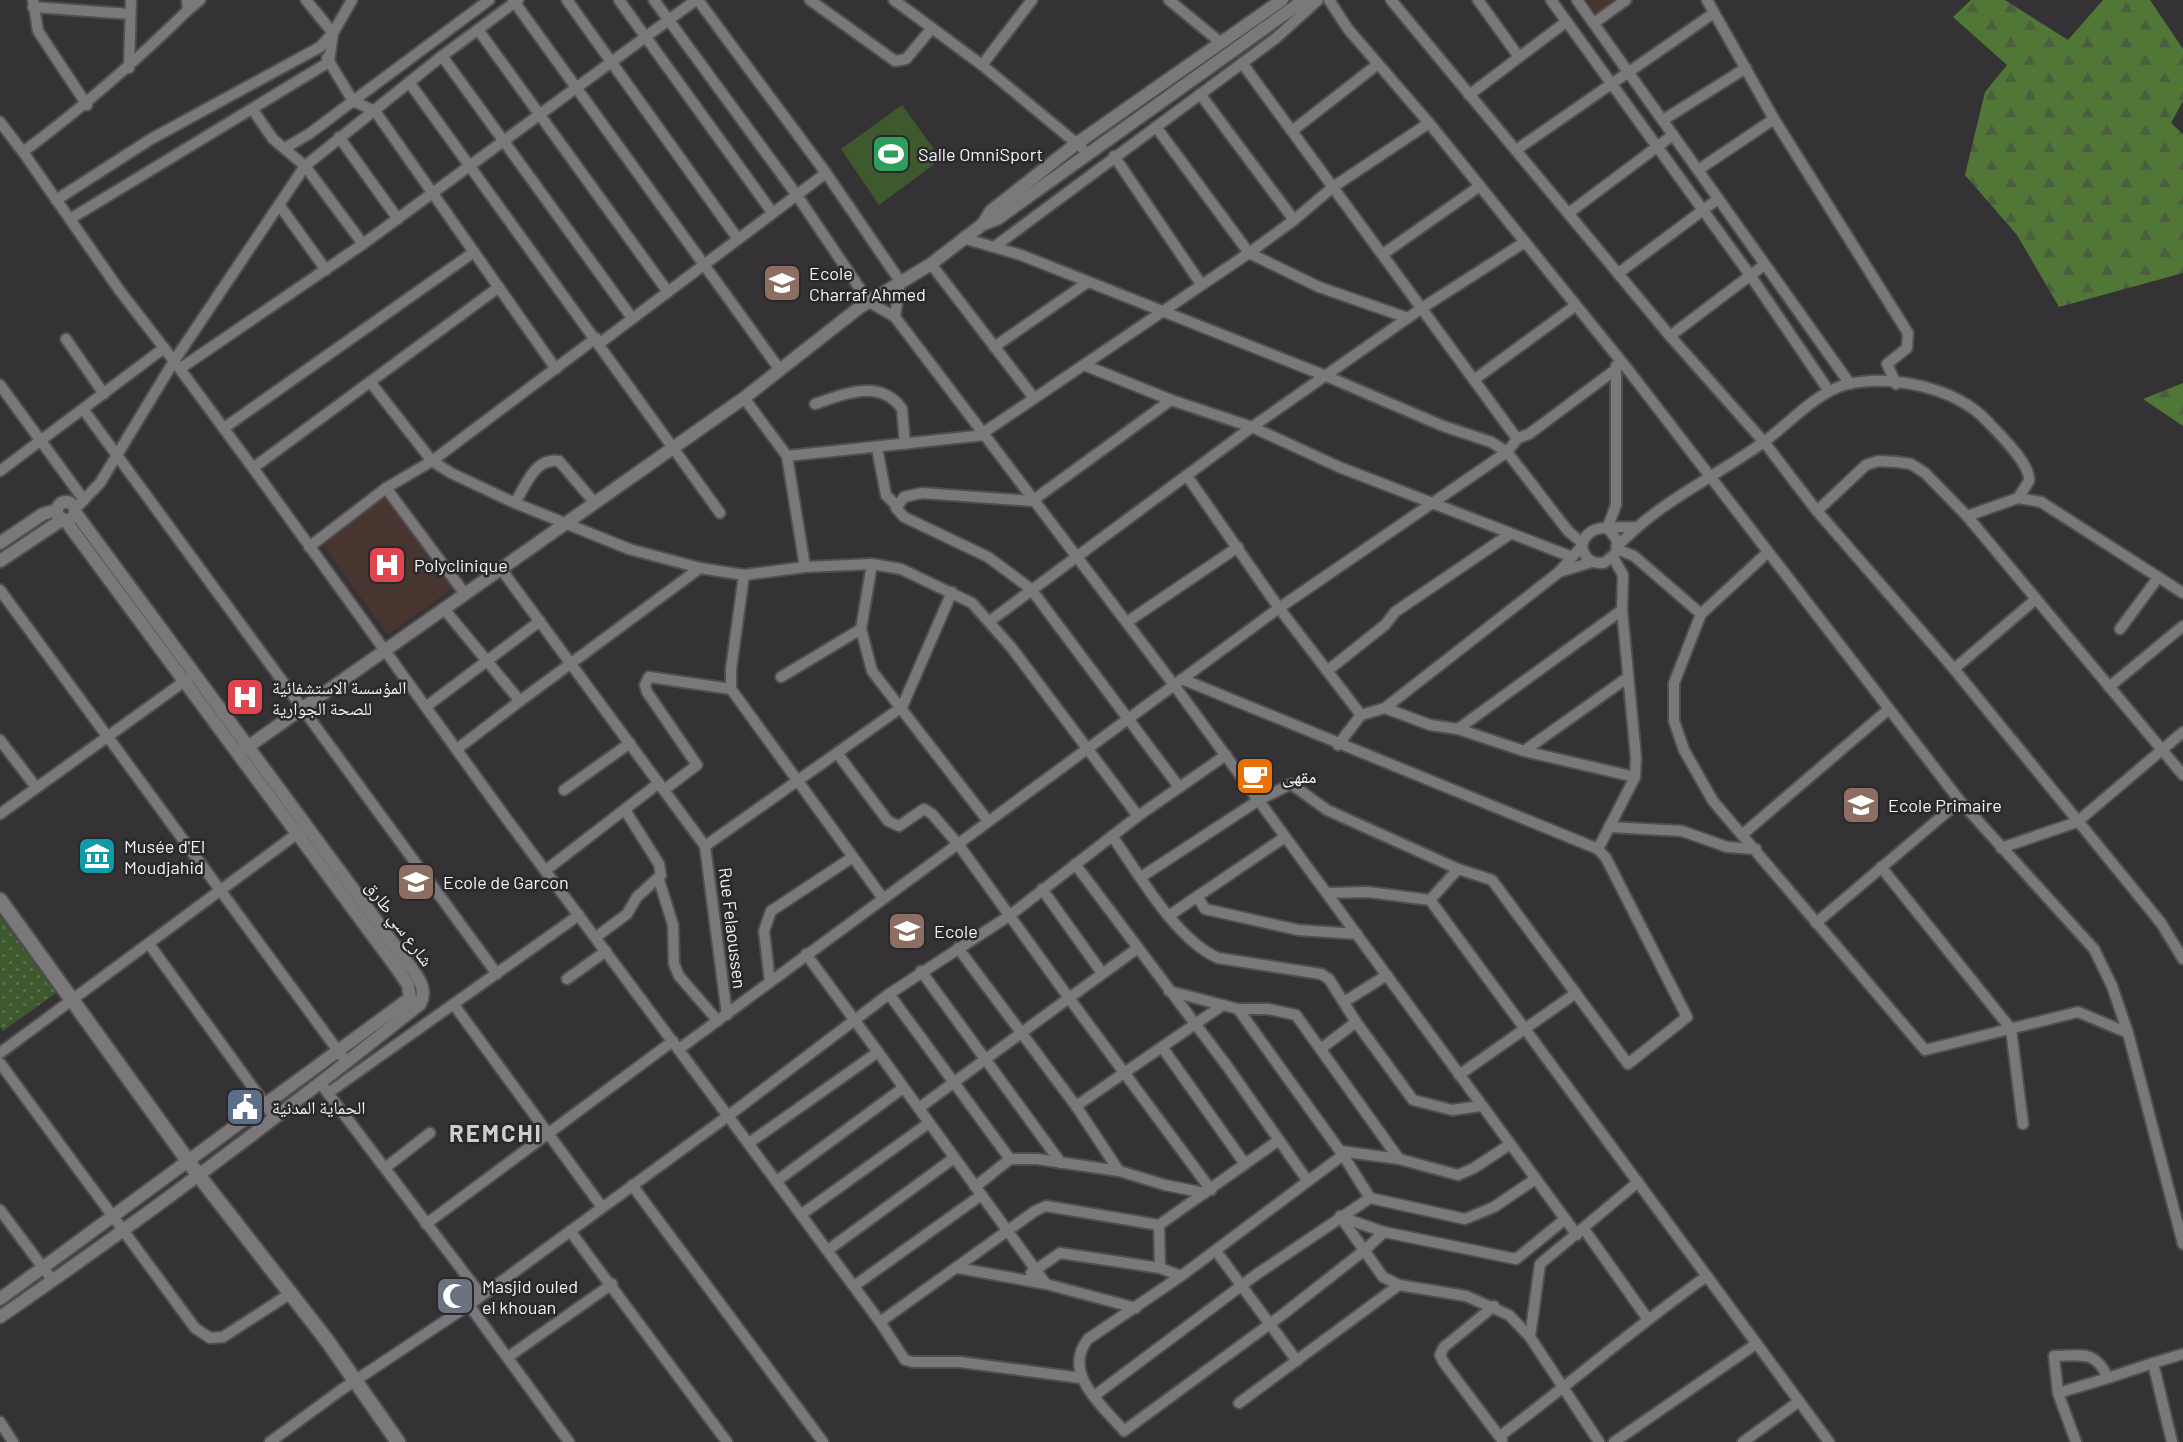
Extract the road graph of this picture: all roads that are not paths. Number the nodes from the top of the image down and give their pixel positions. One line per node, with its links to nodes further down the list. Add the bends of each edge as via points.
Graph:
1 (131, 0): 28 (street)
2 (200, 0): 26 (street)
3 (306, 0): 34 (street)
4 (352, 0): 34 (street)
5 (489, 0): 53 (street)
6 (567, 0): 42 (street)
7 (619, 0): 35 (street)
8 (654, 0): 29 (street)
9 (697, 0): 29 (street); 79 (street)
10 (810, 0): 32 (street, via 895,61 906,59)
11 (894, 0): 32 (street)
12 (1032, 0): 44 (street)
13 (1169, 0): 36 (street)
14 (1282, 0): 36 (street)
15 (1304, 0): 57 (street)
16 (1318, 0): 41 (street)
17 (1329, 0): 43 (street)
18 (1391, 0): 52 (street)
19 (1478, 0): 39 (street)
20 (1551, 0): 30 (street)
21 (1577, 0): 31 (street)
22 (1626, 0): 31 (street)
23 (1707, 0): 27 (street)
24 (516, 1): 33 (street); 50 (street)
25 (33, 3): 28 (street); 54 (street, via 38,31)
26 (187, 5): 45 (street)
27 (1714, 13): 46 (street); 47 (street)
28 (130, 14): 45 (street)
29 (670, 20): 35 (street); 83 (street)
30 (1566, 22): 39 (street); 49 (street)
31 (1594, 23): 47 (street)
32 (932, 28): 44 (street)
33 (479, 31): 38 (street); 58 (street)
34 (333, 33): 37 (street); 40 (street)
35 (647, 38): 42 (street); 88 (street)
36 (1220, 42): 57 (street)
37 (320, 47): 40 (street); 84 (street, via 151,139)
38 (442, 56): 48 (street); 68 (street)
39 (1519, 57): 52 (street)
40 (329, 62): 53 (street); 55 (street)
41 (1242, 63): 51 (street); 64 (street)
42 (612, 64): 50 (street); 95 (street)
43 (1378, 64): 62 (street); 64 (street)
44 (982, 65): 69 (street)
45 (129, 68): 54 (street)
46 (1746, 68): 59 (street); 60 (street)
47 (1631, 74): 49 (street); 60 (street)
48 (409, 82): 56 (street); 77 (street)
49 (1612, 87): 70 (street); 72 (street)
50 (577, 89): 58 (street); 102 (street)
51 (1200, 94): 63 (street); 92 (street)
52 (1469, 95): 72 (street)
53 (353, 101): 56 (street); 71 (street)
54 (87, 105): 73 (street)
55 (253, 110): 71 (street); 90 (street)
56 (375, 111): 67 (street); 82 (street)
57 (1135, 111): 69 (street); 74 (street)
58 (540, 116): 68 (street); 112 (street)
59 (1774, 118): 78 (street); 134 (street, via 1908,333 1907,348 1887,364)
60 (1663, 120): 65 (street)
61 (0, 122): 66 (street)
62 (1429, 123): 80 (street); 81 (street)
63 (1156, 127): 75 (street); 100 (street)
64 (1292, 131): 81 (street)
65 (1673, 135): 70 (street); 78 (street)
66 (4, 136): 73 (street)
67 (338, 136): 76 (street); 91 (street)
68 (506, 141): 77 (street); 118 (street)
69 (1076, 144): 74 (street); 93 (street, via 991,211)
70 (1657, 145): 87 (street); 89 (street)
71 (285, 148): 76 (street)
72 (1516, 150): 89 (street)
73 (23, 152): 84 (street)
74 (1087, 152): 93 (street, via 998,219)
75 (1114, 156): 98 (street); 110 (street)
76 (305, 166): 86 (street); 97 (street)
77 (470, 166): 82 (street); 122 (street)
78 (1698, 170): 85 (street)
79 (825, 173): 83 (street); 108 (street)
80 (1480, 186): 96 (street); 101 (street)
81 (1334, 187): 92 (street); 101 (street)
82 (433, 194): 91 (street); 99 (street)
83 (796, 194): 88 (street); 113 (street)
84 (56, 200): 90 (street)
85 (1718, 200): 87 (street); 104 (street)
86 (280, 206): 105 (street); 125 (street)
87 (1703, 210): 106 (street); 107 (street)
88 (772, 212): 95 (street)
89 (1570, 212): 106 (street)
90 (70, 219): 124 (street)
91 (398, 219): 97 (street)
92 (1294, 220): 100 (street)
93 (983, 224): 94 (street)
94 (964, 238): 98 (street); 103 (street)
95 (738, 239): 102 (street)
96 (1525, 242): 114 (street); 115 (street)
97 (363, 244): 105 (street)
98 (994, 247): 109 (street)
99 (474, 252): 111 (street); 143 (street)
100 (1249, 253): 110 (street); 119 (street, via 1319,287)
101 (1383, 254): 115 (street)
102 (705, 264): 112 (street); 129 (street)
103 (931, 264): 108 (street); 123 (street)
104 (1764, 265): 107 (street); 133 (street)
105 (326, 270): 125 (street)
106 (1620, 272): 120 (street)
107 (1750, 275): 120 (street); 136 (street)
108 (900, 281): 113 (street); 117 (street)
109 (1088, 282): 116 (street); 123 (street)
110 (1201, 284): 116 (street)
111 (499, 287): 128 (street); 132 (street)
112 (668, 292): 118 (street)
113 (869, 302): 117 (street); 129 (street)
114 (1575, 306): 127 (street); 131 (street)
115 (1422, 309): 119 (street); 131 (street)
116 (1164, 311): 126 (street); 130 (street)
117 (895, 317): 145 (street)
118 (632, 318): 122 (street)
119 (1408, 318): 130 (street)
120 (1670, 335): 148 (street)
121 (66, 339): 137 (street)
122 (598, 340): 128 (street); 150 (street)
123 (995, 347): 139 (street)
124 (164, 348): 125 (street); 137 (street)
125 (177, 364): 143 (street); 153 (street)
126 (1084, 365): 139 (street); 140 (street)
127 (1616, 365): 146 (street); 159 (street); 173 (street, via 1616,505)
128 (556, 369): 155 (street)
129 (780, 370): 138 (street)
130 (1326, 376): 144 (street); 152 (street)
131 (1475, 379): 146 (street)
132 (371, 383): 155 (street); 156 (street)
133 (1850, 384): 134 (street); 136 (street)
134 (1896, 384): 161 (street, via 1924,385 1944,392 1982,415 2029,471 2029,481)
135 (0, 385): 147 (street)
136 (1829, 391): 148 (street)
137 (104, 394): 142 (street)
138 (744, 398): 150 (street); 154 (street)
139 (1034, 398): 145 (street)
140 (1171, 400): 144 (street); 162 (street)
141 (815, 404): 149 (street, via 867,389 888,397 902,409)
142 (83, 409): 147 (street); 153 (street)
143 (224, 428): 156 (street)
144 (1252, 428): 158 (street); 165 (street)
145 (984, 434): 149 (street); 162 (street)
146 (1518, 438): 152 (street)
147 (40, 441): 157 (street); 168 (street)
148 (1764, 442): 159 (street); 167 (street)
149 (905, 444): 151 (street)
150 (672, 446): 163 (street); 169 (street)
151 (877, 448): 154 (street); 166 (street, via 887,495)
152 (1507, 452): 165 (street); 176 (street)
153 (118, 455): 168 (street, via 100,483); 223 (street)
154 (787, 456): 186 (street)
155 (432, 461): 160 (street); 164 (street)
156 (253, 468): 177 (street)
157 (0, 471)
158 (1187, 476): 178 (street); 182 (street)
159 (1708, 476): 172 (street); 180 (street)
160 (386, 488): 177 (street); 196 (street)
161 (2018, 498): 170 (street); 191 (street, via 2040,502)
162 (1032, 501): 166 (street, via 922,493 904,497); 182 (street)
163 (594, 502): 164 (street, via 559,461 550,459 537,467); 171 (street)
164 (515, 503): 171 (street)
165 (1432, 504): 174 (street); 198 (street)
166 (896, 505): 192 (street, via 904,517 988,557)
167 (1817, 511): 170 (street, via 1866,465 1878,461 1911,464); 211 (street)
168 (70, 512): 175 (street, via 43,514); 183 (street); 214 (street, شارع سي طارق)
169 (720, 513)
170 (1967, 516): 197 (street)
171 (564, 523): 187 (street, via 629,549); 188 (street)
172 (1636, 527): 173 (street); 179 (street)
173 (1608, 530): 176 (street, via 1591,530); 179 (street)
174 (1510, 534): 181 (street); 212 (street, via 1395,612)
175 (0, 543)
176 (1582, 544): 181 (street); 184 (street)
177 (309, 547): 208 (street)
178 (1238, 547): 198 (street); 204 (street)
179 (1616, 551): 184 (street, via 1604,563); 200 (street, via 1623,575); 201 (street, via 1634,556)
180 (1767, 553): 201 (street); 224 (street)
181 (1572, 557): 189 (street)
182 (1077, 559): 192 (street); 204 (street)
183 (0, 561)
184 (1592, 562): 189 (street)
185 (872, 564): 186 (street); 194 (street, via 901,569); 206 (street)
186 (805, 567): 190 (street)
187 (700, 568): 190 (street); 210 (street)
188 (501, 569): 196 (street); 202 (street)
189 (1559, 572): 222 (street)
190 (744, 575): 218 (street)
191 (2157, 579): 195 (street); 207 (street)
192 (1031, 589): 203 (street); 226 (street)
193 (0, 590): 229 (street)
194 (952, 592): 203 (street); 221 (street)
195 (2183, 593)
196 (465, 594): 199 (street)
197 (2036, 599): 211 (street); 217 (street)
198 (1279, 608): 212 (street); 216 (street)
199 (444, 609): 208 (street); 209 (street)
200 (1622, 610): 215 (street); 227 (street)
201 (1701, 614): 256 (street, via 1674,683 1674,721 1698,777)
202 (540, 621): 209 (street); 210 (street)
203 (990, 621): 235 (street)
204 (1127, 622): 216 (street)
205 (2183, 626): 217 (street)
206 (861, 629): 213 (street); 221 (street, via 872,671)
207 (2120, 629)
208 (385, 651): 220 (street); 223 (street)
209 (486, 660): 219 (street); 220 (street)
210 (570, 663): 219 (street); 231 (street)
211 (1954, 669): 253 (street)
212 (1327, 671): 225 (street)
213 (781, 677)
214 (189, 678): 229 (street); 233 (street, شارع سي طارق)
215 (1627, 678): 237 (street); 241 (street, via 1636,735)
216 (1178, 682): 226 (street); 232 (street); 239 (street)
217 (2109, 687): 236 (street)
218 (731, 689): 242 (street); 243 (street, via 649,677 647,692 697,765)
219 (520, 701): 234 (street)
220 (427, 706): 234 (street)
221 (902, 707): 238 (street); 252 (street)
222 (1385, 708): 225 (street); 227 (street, via 1430,725)
223 (302, 709): 233 (street); 291 (street)
224 (1889, 709): 248 (street); 256 (street)
225 (1361, 715): 232 (street)
226 (1127, 718): 235 (street); 244 (street)
227 (1458, 729): 237 (street)
228 (2183, 732): 236 (street)
229 (107, 737): 245 (street); 272 (street)
230 (0, 740): 245 (street)
231 (630, 743): 243 (street); 246 (street)
232 (1338, 745): 262 (street)
233 (244, 749): 255 (street, شارع سي طارق)
234 (457, 749): 268 (street)
235 (1086, 749): 251 (street); 252 (street)
236 (2161, 750): 240 (street); 253 (street)
237 (1524, 751): 241 (street)
238 (837, 753): 242 (street); 259 (street, via 888,821 898,826 924,809)
239 (1226, 755): 244 (street); 247 (street)
240 (2183, 775)
241 (1635, 777): 254 (street)
242 (796, 779): 260 (street); 264 (street)
243 (662, 786): 249 (street); 260 (street)
244 (1179, 786): 251 (street)
245 (36, 787): 250 (street)
246 (564, 790)
247 (1259, 800): 258 (street); 267 (street, via 1291,784 1327,810); 269 (street)
248 (1960, 802): 261 (street); 266 (street)
249 (625, 810): 268 (street); 270 (street, via 659,864)
250 (0, 814)
251 (1138, 816): 257 (street)
252 (988, 821): 259 (street)
253 (2077, 822): 261 (street); 289 (street, via 2161,923)
254 (1609, 827): 262 (street); 263 (street, via 1682,831 1727,847)
255 (302, 830): 272 (street); 301 (street, شارع سي طارق, via 420,982 423,998)
256 (1743, 834): 263 (street)
257 (1112, 836): 265 (street); 269 (street)
258 (1285, 837): 273 (street); 275 (street)
259 (958, 844): 274 (street); 280 (street)
260 (705, 846): 306 (street, Rue Felaoussen)
261 (2001, 848): 313 (street, via 2094,949)
262 (1598, 849): 297 (street, via 1687,1017 1628,1064)
263 (1756, 849): 281 (street)
264 (853, 857): 274 (street); 295 (street, via 771,911 764,931)
265 (1075, 864): 271 (street); 286 (street)
266 (1881, 867): 281 (street); 311 (street)
267 (1458, 869): 277 (street); 297 (street, via 1497,886)
268 (546, 870): 278 (street)
269 (1141, 877): 279 (street)
270 (659, 880): 283 (street, via 637,897 627,914); 306 (street, via 673,925 678,976)
271 (1042, 889): 280 (street); 292 (street)
272 (220, 890): 284 (street); 317 (street)
273 (1327, 893): 277 (street, via 1367,892); 282 (street)
274 (882, 897): 288 (street)
275 (1198, 898): 279 (street); 282 (street, via 1205,909 1225,916 1321,933)
276 (0, 900): 300 (main road)
277 (1430, 900): 310 (street)
278 (579, 915): 283 (street); 291 (street)
279 (1170, 915): 302 (street, via 1205,952 1321,974)
280 (1009, 916): 285 (street); 299 (street)
281 (1816, 923): 311 (street, via 1925,1051)
282 (1357, 934): 293 (street)
283 (596, 937): 287 (street)
284 (149, 944): 300 (street); 329 (street)
285 (958, 948): 290 (street); 312 (street)
286 (1138, 948): 292 (street); 296 (street)
287 (606, 951): 294 (street); 314 (street)
288 (806, 954): 295 (street); 307 (street)
289 (2183, 959)
290 (921, 971): 298 (street); 320 (street)
291 (497, 974): 303 (street)
292 (1102, 974): 299 (street)
293 (1387, 975): 302 (street); 324 (street)
294 (566, 979)
295 (770, 982): 306 (street)
296 (1169, 991): 304 (street); 309 (street)
297 (1576, 993): 310 (street)
298 (888, 994): 307 (street); 325 (street)
299 (1069, 998): 312 (street); 323 (street)
300 (72, 1000): 319 (street); 345 (main road)
301 (415, 1001): 317 (street); 322 (street)
302 (1344, 1002): 308 (street)
303 (454, 1004): 326 (street); 337 (street)
304 (1223, 1005): 305 (street); 309 (street)
305 (1238, 1009): 316 (street, via 1296,1015); 341 (street)
306 (722, 1018): 314 (street)
307 (855, 1018): 318 (street); 332 (street)
308 (1356, 1022): 316 (street); 330 (street, via 1413,1100 1452,1110)
309 (1196, 1025): 315 (street); 338 (street)
310 (1527, 1028): 324 (street); 354 (street)
311 (2011, 1029): 313 (street, via 2078,1012); 335 (street)
312 (1020, 1031): 320 (street); 328 (street)
313 (2127, 1033): 372 (street)
314 (676, 1045): 332 (street); 337 (street)
315 (1162, 1047): 323 (street); 347 (street)
316 (1322, 1048): 344 (street)
317 (338, 1051): 322 (street); 329 (street)
318 (878, 1052): 327 (street); 339 (street)
319 (0, 1053)
320 (985, 1057): 325 (street); 346 (street)
321 (0, 1063): 363 (street)
322 (347, 1063): 326 (street)
323 (1126, 1071): 328 (street); 356 (street)
324 (1459, 1075): 330 (street)
325 (952, 1083): 331 (street); 343 (street)
326 (324, 1088): 333 (street); 348 (street)
327 (903, 1088): 331 (street); 351 (street)
328 (1076, 1105): 349 (street)
329 (265, 1106): 333 (street); 345 (street)
330 (1481, 1106): 340 (street)
331 (919, 1108): 334 (street)
332 (727, 1116): 339 (street); 355 (street)
333 (275, 1118): 350 (street)
334 (929, 1123): 342 (street); 361 (street)
335 (2023, 1124)
336 (430, 1132): 348 (street)
337 (548, 1133): 359 (street); 365 (street)
338 (1279, 1140): 347 (street); 352 (street)
339 (749, 1143): 351 (street)
340 (1508, 1145): 344 (street, via 1462,1174); 353 (street)
341 (1342, 1153): 344 (street); 352 (street); 358 (street)
342 (954, 1158): 357 (street); 373 (street)
343 (1010, 1159): 346 (street); 357 (street)
344 (1399, 1159)
345 (188, 1160): 350 (main road); 363 (street)
346 (1061, 1163): 349 (street)
347 (1245, 1164): 356 (street)
348 (386, 1168): 365 (street)
349 (1119, 1171): 356 (street)
350 (199, 1176): 371 (street); 391 (main road)
351 (778, 1180): 361 (street)
352 (1307, 1180): 375 (street)
353 (1534, 1180): 358 (street, via 1494,1207 1465,1219); 364 (street)
354 (1638, 1182): 370 (street); 383 (street)
355 (632, 1185): 359 (street); 422 (street)
356 (1207, 1189): 366 (street)
357 (978, 1192): 368 (street); 388 (street)
358 (1370, 1198): 362 (street)
359 (602, 1207): 367 (street)
360 (0, 1210): 378 (street)
361 (802, 1214): 373 (street)
362 (1340, 1216): 369 (street); 374 (street); 389 (street)
363 (113, 1218): 371 (street); 378 (street)
364 (1564, 1220): 370 (street); 376 (street)
365 (426, 1224): 392 (street)
366 (1159, 1225): 368 (street, via 1046,1206); 380 (street)
367 (570, 1231): 386 (street); 392 (street)
368 (1007, 1232): 379 (street); 381 (street)
369 (1384, 1232): 374 (street); 376 (street)
370 (1580, 1232): 377 (street); 398 (street)
371 (122, 1233): 385 (street); 391 (street, via 187,1318 210,1338 223,1337)
372 (2183, 1244)
373 (828, 1250): 388 (street)
374 (1366, 1250): 390 (street, via 1378,1273); 400 (street)
375 (1216, 1251): 382 (street); 389 (street)
376 (1516, 1259): 377 (street)
377 (1541, 1264): 401 (street)
378 (43, 1268): 385 (street); 393 (street)
379 (958, 1268): 384 (street); 399 (street)
380 (1160, 1268): 381 (street, via 1060,1253); 382 (street)
381 (1035, 1270): 384 (street); 387 (street)
382 (1181, 1276): 396 (street)
383 (1707, 1276): 398 (street); 402 (street)
384 (1021, 1280): 387 (street)
385 (53, 1281): 397 (street)
386 (612, 1284): 404 (street); 421 (street)
387 (1045, 1284): 396 (street)
388 (854, 1286): 399 (street)
389 (1241, 1286): 400 (street); 412 (street)
390 (1399, 1286): 395 (street, via 1434,1289); 405 (street)
391 (291, 1293): 409 (main road)
392 (481, 1295): 394 (street)
393 (0, 1299)
394 (469, 1305): 404 (street); 409 (street)
395 (1494, 1306): 401 (street); 416 (street, via 1440,1354)
396 (1136, 1308): 407 (street, via 1083,1345)
397 (0, 1317)
398 (1647, 1318): 410 (street)
399 (880, 1322): 407 (street, via 905,1360 960,1362)
400 (1269, 1324): 405 (street); 412 (street, via 1124,1431)
401 (1530, 1337): 410 (street)
402 (1755, 1344): 413 (street); 424 (street)
403 (2183, 1354): 406 (street)
404 (508, 1357): 420 (street)
405 (1297, 1361): 414 (street)
406 (2153, 1363): 408 (street); 428 (street)
407 (1081, 1378): 412 (street)
408 (2108, 1378): 411 (street); 411 (street, via 2093,1357 2054,1356)
409 (355, 1381): 418 (street); 419 (main road)
410 (1564, 1388): 416 (street); 423 (street)
411 (2058, 1393): 427 (street)
412 (1094, 1396)
413 (1798, 1402): 425 (street); 426 (street)
414 (1239, 1403)
415 (0, 1422): 417 (street)
416 (1502, 1439)
417 (13, 1442)
418 (270, 1442)
419 (398, 1442)
420 (569, 1442)
421 (727, 1442)
422 (823, 1442)
423 (1599, 1442)
424 (1614, 1442)
425 (1743, 1442)
426 (1829, 1442)
427 (2076, 1442)
428 (2172, 1442)

